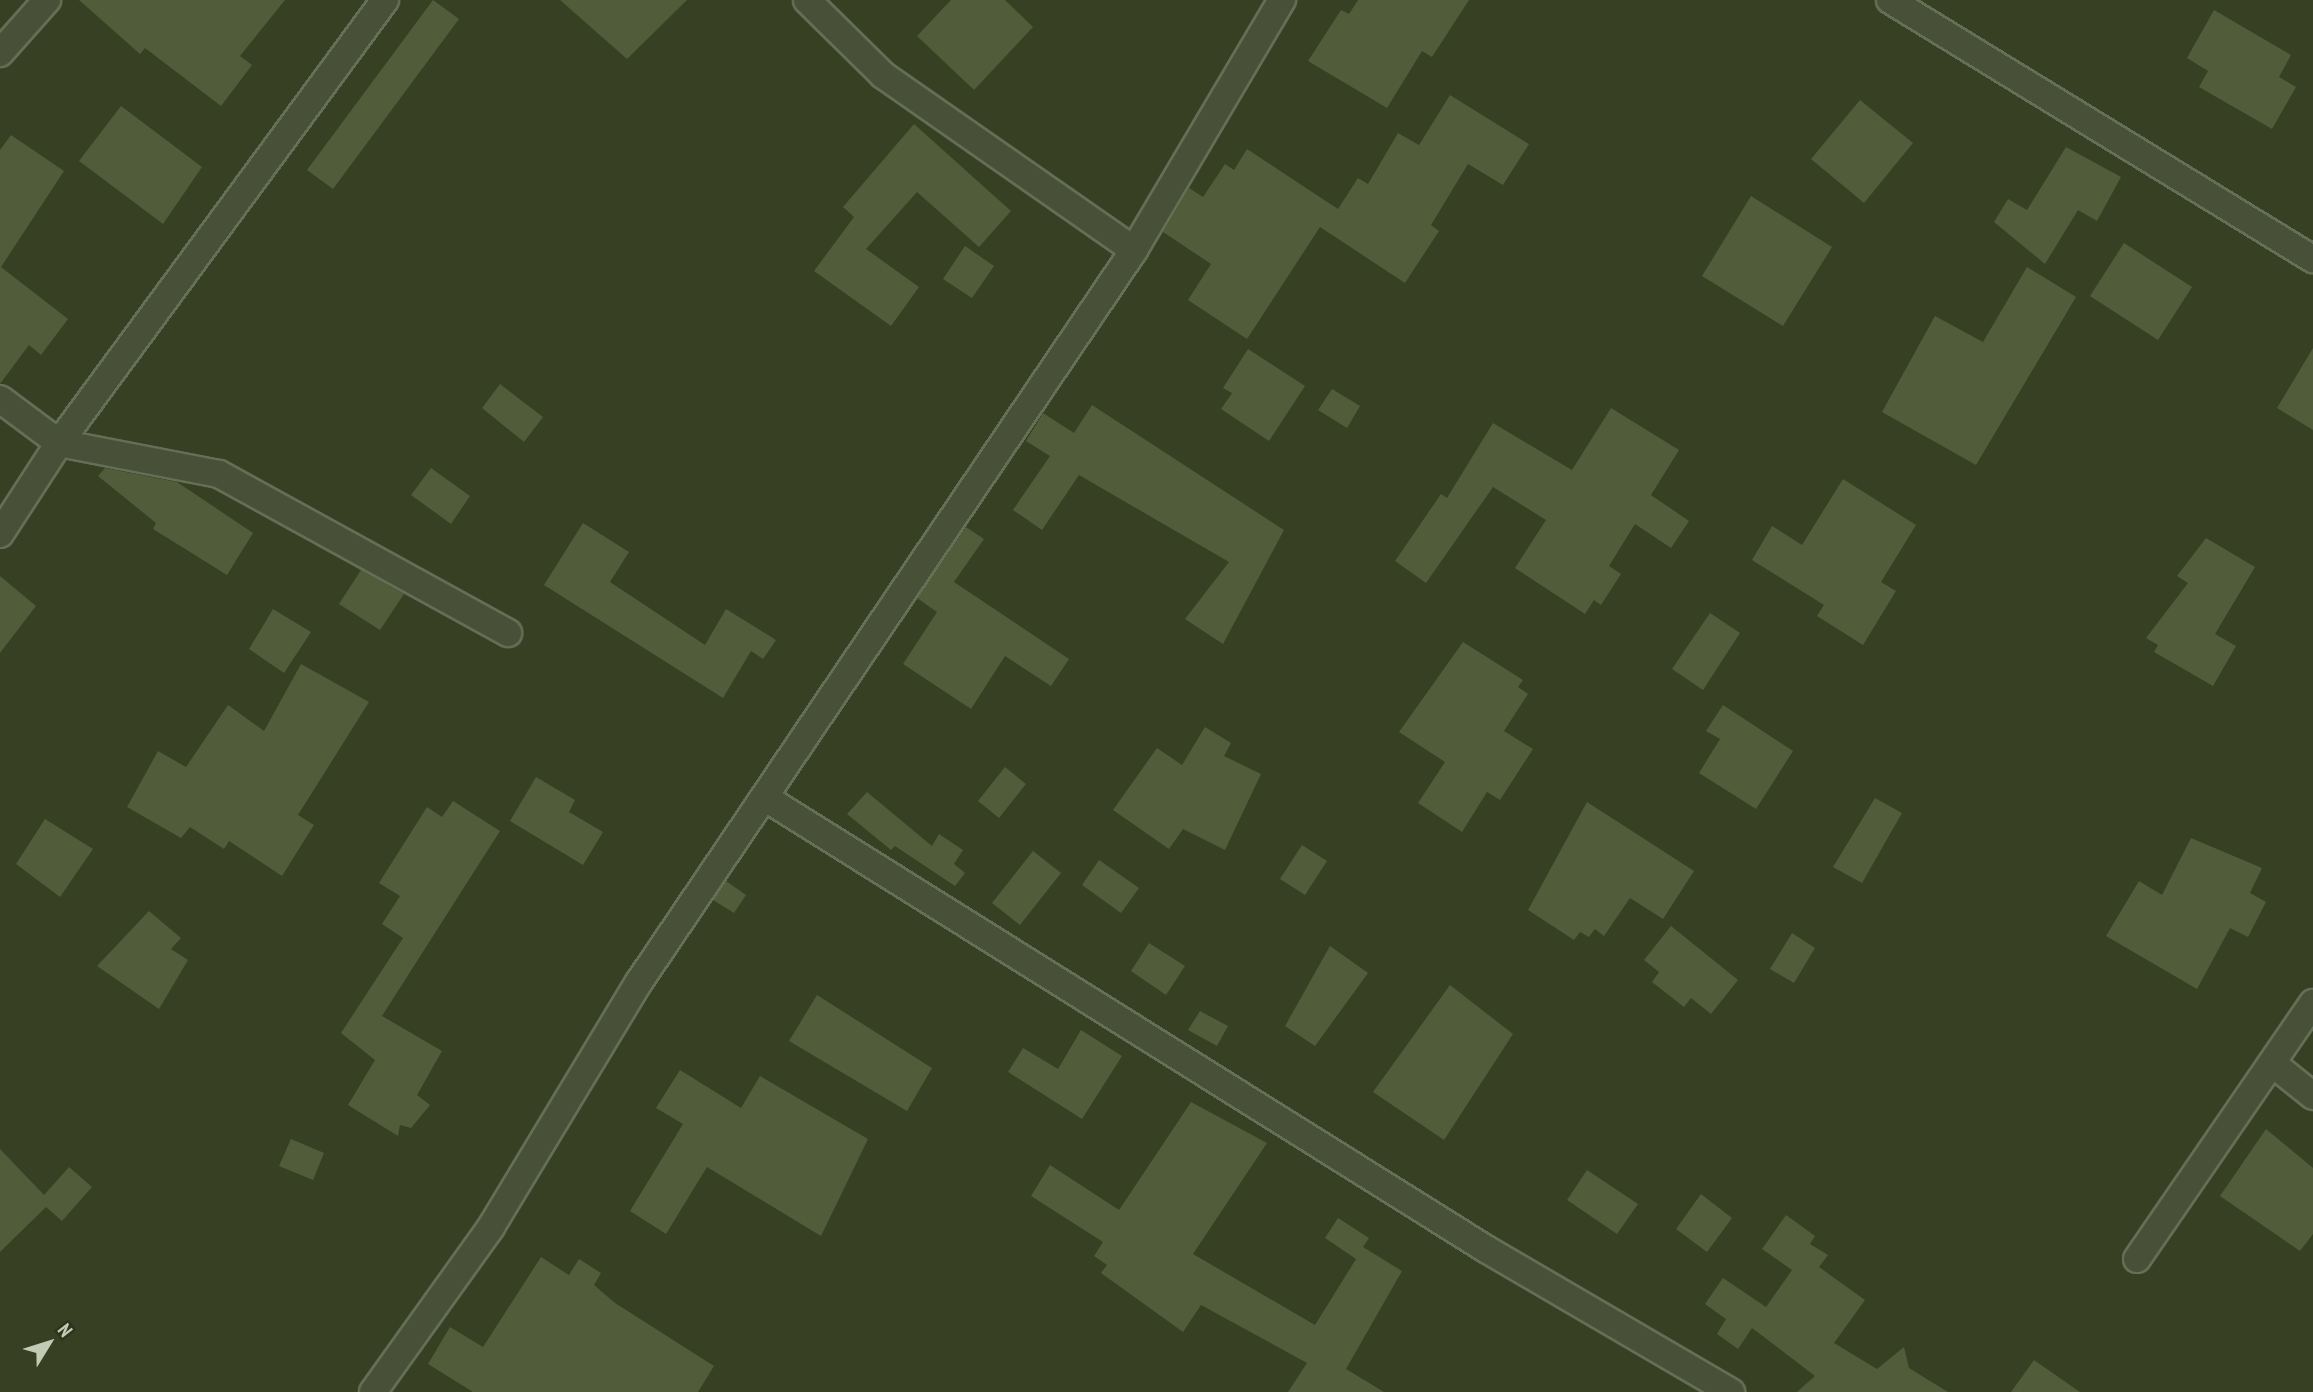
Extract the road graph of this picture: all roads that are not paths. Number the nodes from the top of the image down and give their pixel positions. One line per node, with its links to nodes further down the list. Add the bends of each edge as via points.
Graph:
1 (47, 0): 6 (street)
2 (385, 0): 10 (street)
3 (807, 0): 7 (street, via 883,75)
4 (1282, 0): 7 (street)
5 (1890, 0): 8 (street)
6 (0, 53)
7 (1134, 250): 13 (street)
8 (2313, 259)
9 (0, 399): 10 (street)
10 (59, 443): 11 (street); 12 (street, via 219,474)
11 (0, 534)
12 (508, 633)
13 (764, 797): 18 (street, via 639,982 491,1227); 19 (street, via 1486,1249)
14 (2313, 1003): 15 (street)
15 (2272, 1063): 16 (street); 17 (street)
16 (2313, 1096)
17 (2137, 1259)
18 (373, 1392)
19 (1731, 1392)

